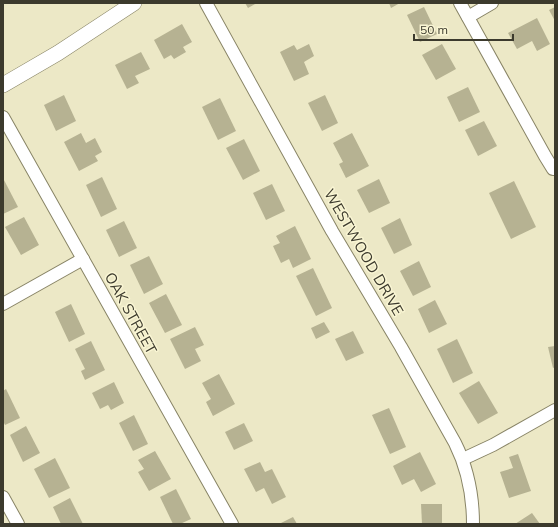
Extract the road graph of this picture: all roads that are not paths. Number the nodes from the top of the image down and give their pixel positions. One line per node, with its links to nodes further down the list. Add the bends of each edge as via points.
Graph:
1 (134, 3): 6 (street, via 78,41)
2 (206, 3): 12 (street, WESTWOOD DRIVE, via 332,231)
3 (460, 3): 5 (street)
4 (492, 3): 5 (street)
5 (468, 17): 8 (street)
6 (3, 85)
7 (3, 117): 9 (street, OAK STREET)
8 (555, 169)
9 (83, 259): 10 (street); 15 (street, OAK STREET)
10 (3, 304)
11 (555, 410): 12 (street)
12 (463, 459): 16 (street, WESTWOOD DRIVE, via 469,479)
13 (3, 497): 14 (street)
14 (18, 524)
15 (232, 524)
16 (473, 524)

